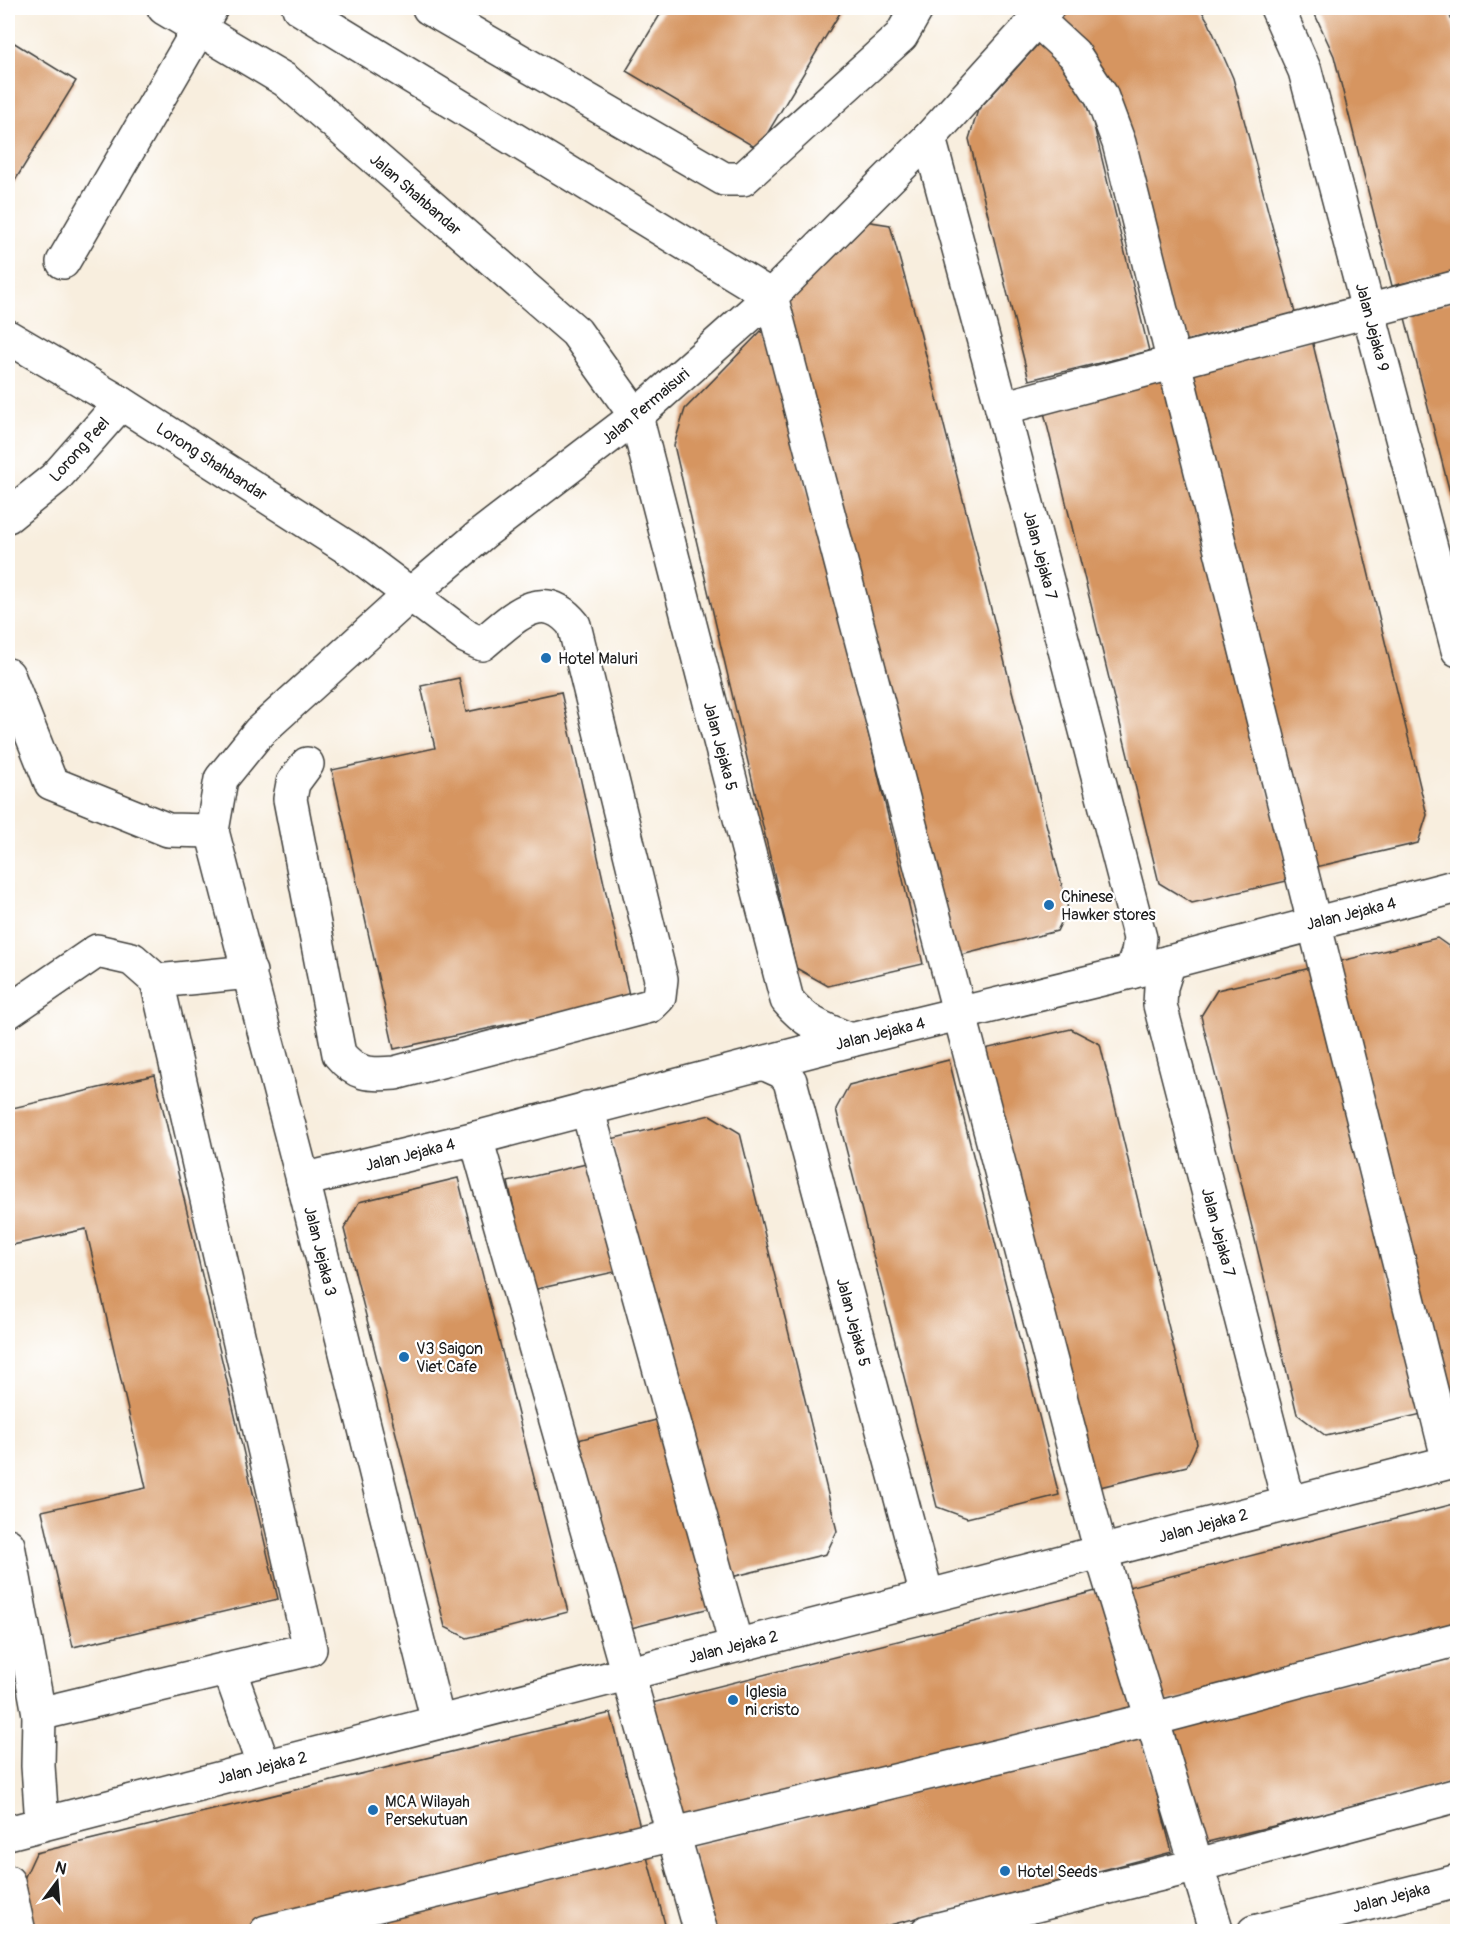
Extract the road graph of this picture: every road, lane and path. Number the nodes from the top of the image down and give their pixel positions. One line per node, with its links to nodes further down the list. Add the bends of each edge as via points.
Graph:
1 (164, 8): 7 (street, Jalan Shahbandar)
2 (299, 8): 11 (street)
3 (429, 8): 4 (street, via 724,179 743,179 901,36)
4 (917, 8)
5 (1276, 8): 12 (street, Jalan Jejaka 9, via 1305,71)
6 (1042, 13): 8 (street, Jalan Permaisuri); 14 (street, via 1101,95 1119,143)
7 (204, 18): 9 (street); 17 (street, Jalan Shahbandar, via 285,80 576,332)
8 (929, 138): 11 (street, Jalan Permaisuri); 16 (street, Jalan Jejaka 7)
9 (63, 262)
10 (1458, 287): 12 (street)
11 (771, 296): 17 (street, Jalan Permaisuri); 32 (street)
12 (1369, 310): 14 (street); 20 (street, Jalan Jejaka 9)
13 (8, 338): 15 (street, Lorong Shahbandar)
14 (1173, 363): 16 (street); 26 (street)
15 (121, 403): 18 (street, Lorong Peel, via 55,478); 19 (street, Lorong Shahbandar, via 354,552)
16 (1002, 408): 29 (street, Jalan Jejaka 7, via 1140,938)
17 (636, 416): 19 (street, Jalan Permaisuri, via 483,533); 33 (street, Jalan Jejaka 5, via 787,1000 801,1016)
18 (8, 516)
19 (411, 594): 22 (street, Lorong Shahbandar, via 467,638 482,644 524,610 543,605 563,612 574,626 661,979 659,997 650,1006 395,1073 363,1072 349,1066 339,1054 290,799 292,783); 23 (street, Jalan Permaisuri, via 259,732)
20 (1458, 650)
21 (8, 675): 24 (street, via 51,783 168,830)
22 (307, 764)
23 (221, 779): 24 (street, Jalan Jejaka 3)
24 (212, 831): 28 (street, Jalan Jejaka 3)
25 (1458, 886): 26 (street, Jalan Jejaka 4)
26 (1313, 922): 27 (street, Jalan Jejaka 4); 38 (street)
27 (1168, 962): 29 (street, Jalan Jejaka 4); 39 (street, Jalan Jejaka 7, via 1160,1005)
28 (250, 972): 30 (street); 37 (street, Jalan Jejaka 3)
29 (1131, 972): 32 (street, Jalan Jejaka 4)
30 (157, 981): 31 (street, via 132,959 97,951); 45 (street, via 310,1649)
31 (8, 1012)
32 (959, 1014): 33 (street, Jalan Jejaka 4); 41 (street)
33 (851, 1040): 34 (street, Jalan Jejaka 4)
34 (763, 1063): 35 (street, Jalan Jejaka 4); 42 (street, Jalan Jejaka 5, via 783,1072 790,1081)
35 (587, 1108): 36 (street, Jalan Jejaka 4); 44 (street)
36 (476, 1138): 37 (street, Jalan Jejaka 4); 46 (street)
37 (303, 1180): 49 (street, Jalan Jejaka 3)
38 (1453, 1461): 39 (street, Jalan Jejaka 2)
39 (1289, 1503): 41 (street, Jalan Jejaka 2)
40 (8, 1545): 47 (street)
41 (1101, 1552): 42 (street, Jalan Jejaka 2); 48 (street)
42 (927, 1596): 44 (street, Jalan Jejaka 2)
43 (1458, 1639): 48 (street)
44 (736, 1645): 46 (street, Jalan Jejaka 2)
45 (229, 1669): 47 (street); 50 (street)
46 (628, 1673): 49 (street, Jalan Jejaka 2); 54 (street)
47 (39, 1714): 52 (street)
48 (1153, 1719): 54 (street); 55 (street)
49 (438, 1722): 50 (street, Jalan Jejaka 2)
50 (264, 1767): 52 (street, Jalan Jejaka 2)
51 (1458, 1795): 55 (street)
52 (42, 1824): 53 (street, Jalan Jejaka 2)
53 (8, 1833)
54 (674, 1833): 59 (street); 60 (street)
55 (1197, 1865): 61 (street); 62 (street)
56 (1458, 1881): 63 (street, Jalan Jejaka)
57 (8, 1882): 58 (street)
58 (20, 1932)
59 (266, 1932)
60 (701, 1932)
61 (927, 1932)
62 (1217, 1932)
63 (1254, 1932)

